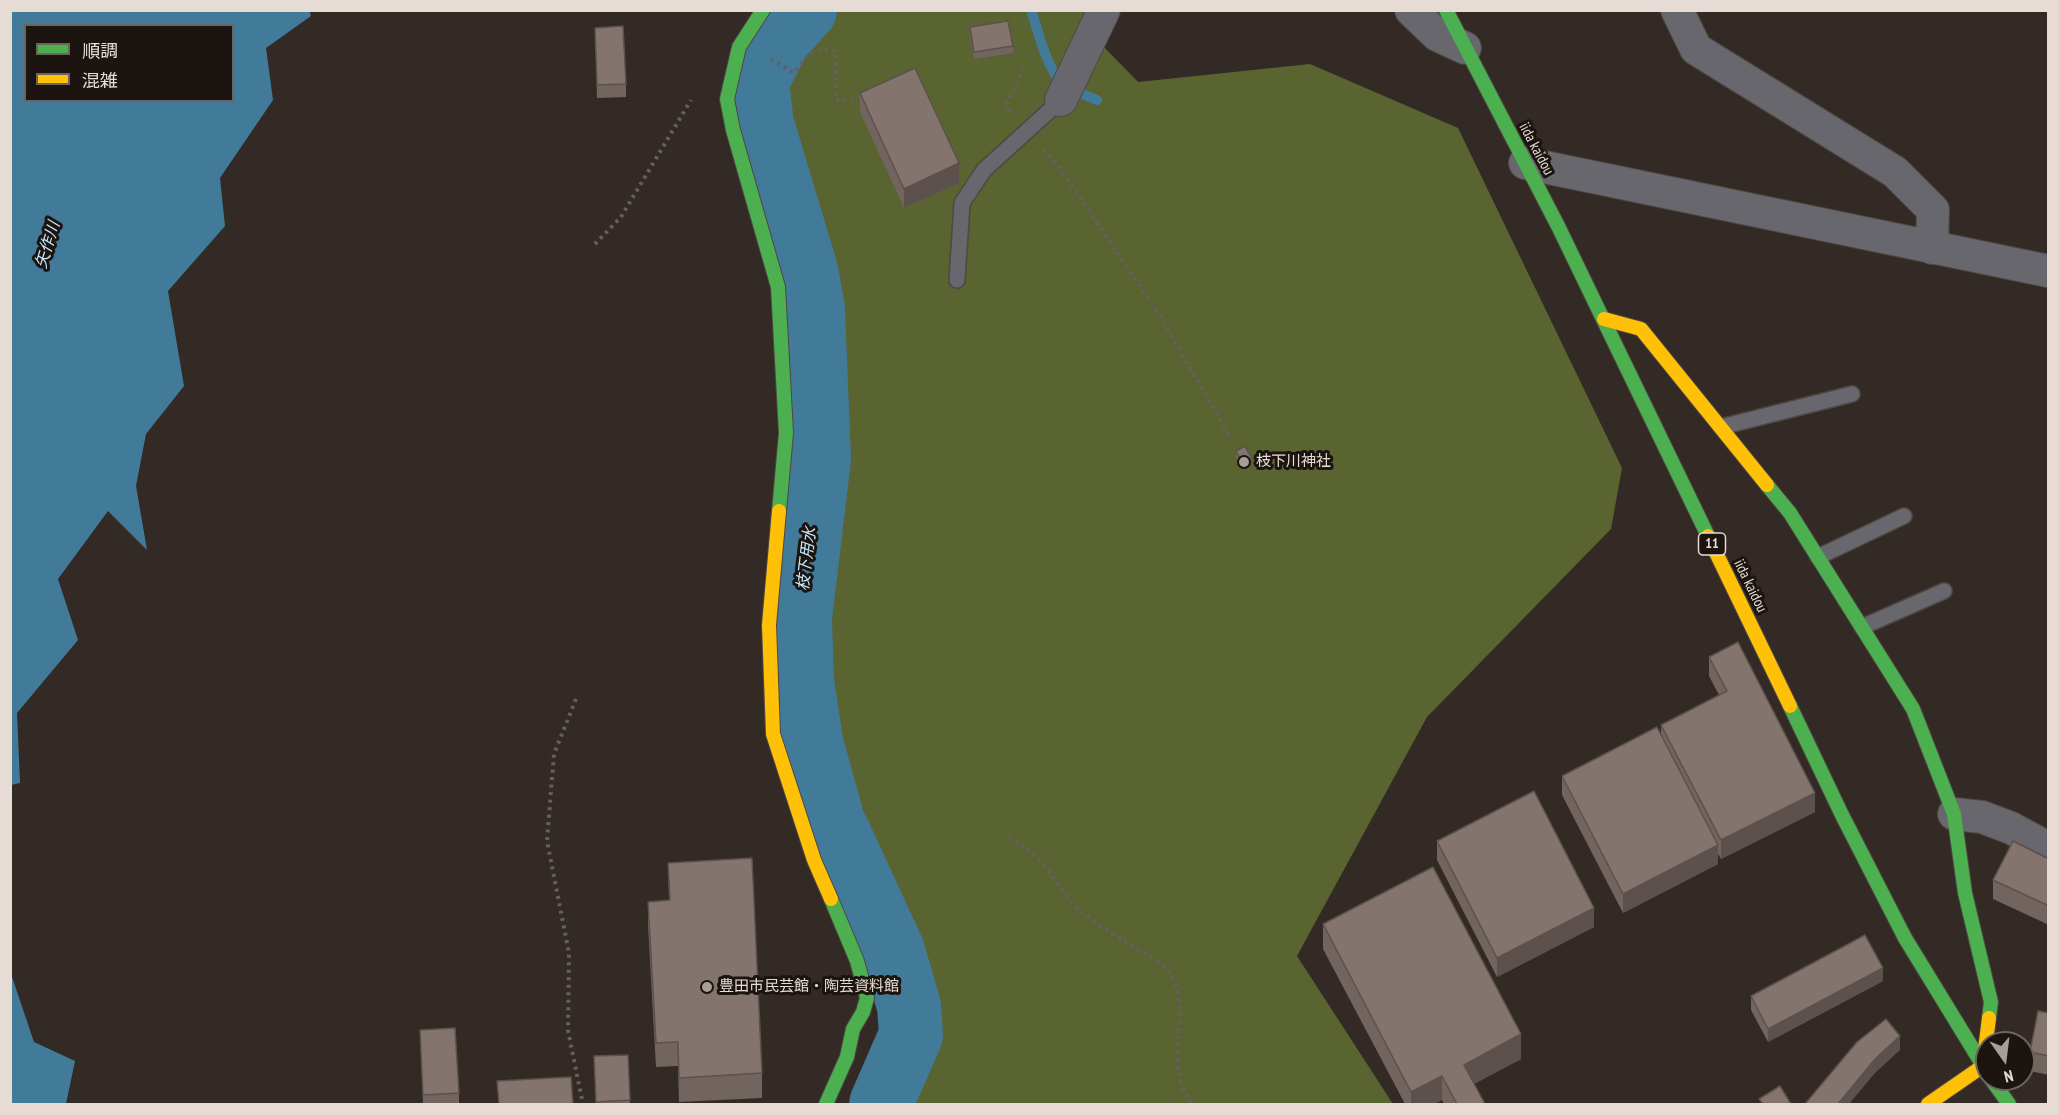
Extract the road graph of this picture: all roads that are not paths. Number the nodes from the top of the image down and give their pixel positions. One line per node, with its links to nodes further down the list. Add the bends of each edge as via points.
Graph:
1 (763, 10): 25 (street, via 739,47 727,99 778,287 786,434 769,625 773,734 814,860 857,961 867,998)
2 (1104, 10): 7 (street)
3 (1411, 10): 6 (street, via 1437,36)
4 (1446, 10): 6 (street, iida kaidou / 11)
5 (1677, 10): 9 (street, via 1696,49 1895,172 1933,210)
6 (1465, 48): 8 (street, iida kaidou / 11)
7 (1066, 89): 11 (lane, via 984,170 962,203)
8 (1525, 162): 9 (street); 12 (street, iida kaidou / 11)
9 (1932, 248): 10 (street)
10 (2049, 271)
11 (957, 280)
12 (1604, 319): 14 (street, via 1641,329); 22 (street, iida kaidou / 11, via 1842,815 1905,938)
13 (1852, 394): 14 (lane)
14 (1721, 428): 16 (street, via 1790,513)
15 (1904, 516): 16 (lane)
16 (1818, 556): 18 (street)
17 (1944, 591): 18 (lane)
18 (1862, 627): 19 (street, via 1913,709)
19 (1954, 814): 20 (street, via 1982,817); 21 (street, via 1965,893 1991,1002)
20 (2049, 848)
21 (1988, 1031)
22 (1975, 1053)
23 (1975, 1075): 26 (street)
24 (2000, 1091): 27 (street)
25 (826, 1104)
26 (1928, 1104)
27 (2008, 1104)

